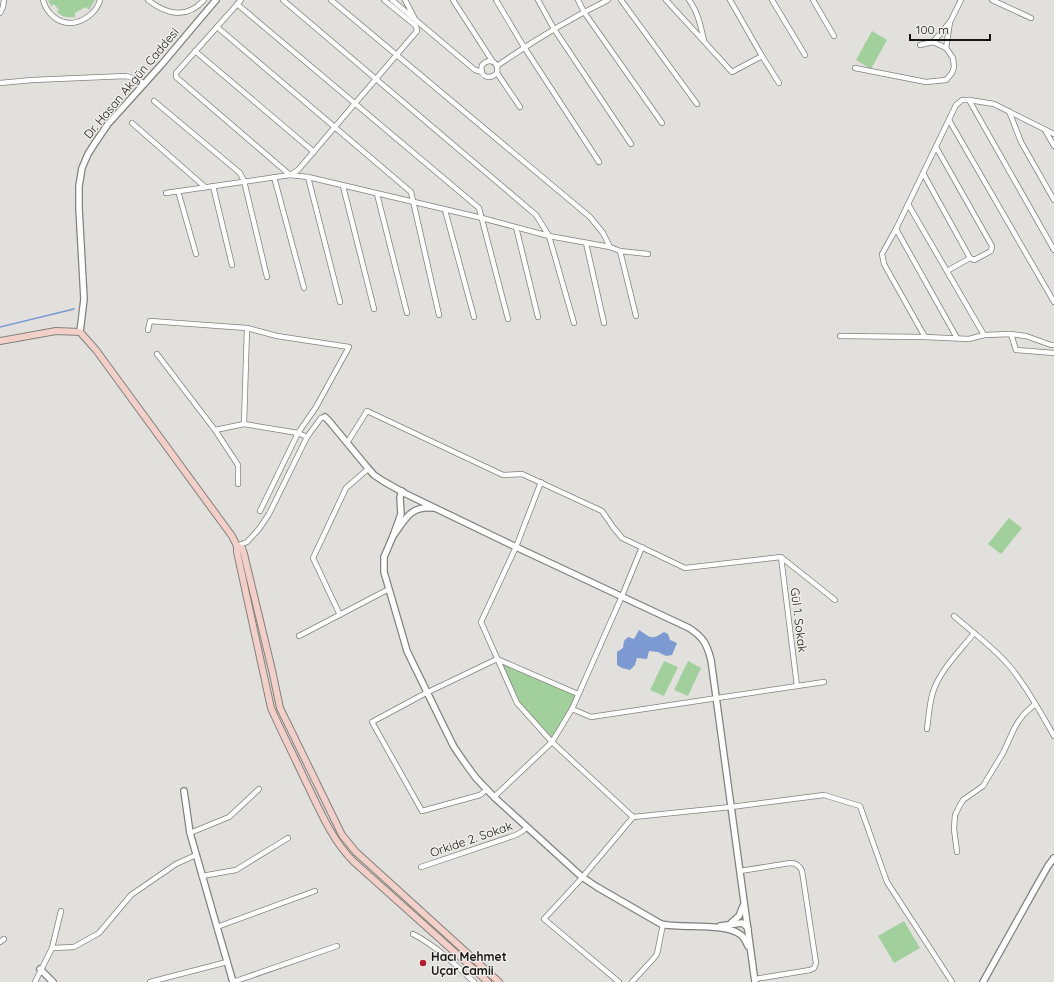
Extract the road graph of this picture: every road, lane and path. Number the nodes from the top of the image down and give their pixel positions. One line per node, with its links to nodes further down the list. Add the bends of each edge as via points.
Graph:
1 (4, 0): 28 (street)
2 (43, 0): 3 (street, via 52,15 70,23 90,15)
3 (100, 0)
4 (148, 0): 5 (street, via 157,7 175,13 188,11)
5 (204, 0)
6 (216, 0): 51 (street, Dr. Hasan Akgün Caddesi)
7 (241, 0): 26 (street)
8 (283, 0): 48 (street)
9 (332, 0): 41 (street)
10 (384, 0): 41 (street, via 416,26 417,31)
11 (392, 0): 30 (street)
12 (405, 0): 30 (street)
13 (453, 0): 44 (street)
14 (496, 0): 38 (street)
15 (538, 0): 33 (street)
16 (578, 0): 27 (street)
17 (608, 0): 27 (street)
18 (621, 0): 55 (street)
19 (666, 0): 35 (street)
20 (690, 0): 35 (street, via 701,23)
21 (730, 0): 43 (street)
22 (772, 0): 42 (street)
23 (813, 0): 34 (street)
24 (961, 0): 31 (street)
25 (992, 0): 29 (street)
26 (237, 4): 32 (street); 54 (street)
27 (584, 12): 33 (street); 59 (street)
28 (0, 13)
29 (1030, 18)
30 (416, 21): 46 (street, via 474,70)
31 (950, 22): 36 (street); 39 (street)
32 (216, 27): 40 (street); 61 (street)
33 (554, 29): 38 (street); 64 (street)
34 (834, 36)
35 (704, 41): 43 (street, via 732,72)
36 (933, 42): 37 (street); 39 (street)
37 (920, 45)
38 (524, 47): 44 (street); 68 (street)
39 (946, 48): 45 (street, via 953,58 954,67 946,80 926,82)
40 (195, 52): 67 (street); 70 (street, via 176,73 176,77)
41 (396, 55): 48 (street); 89 (street, via 590,218 603,233)
42 (804, 55)
43 (762, 56): 50 (street)
44 (495, 64): 46 (street, via 489,61 484,63); 47 (street)
45 (855, 68)
46 (482, 72): 47 (street, via 488,77 493,77)
47 (497, 73): 56 (street)
48 (376, 79): 54 (street); 87 (street, via 536,215)
49 (0, 83): 51 (street, via 126,76 136,78)
50 (779, 83)
51 (145, 84): 112 (street, Dr. Hasan Akgün Caddesi, via 108,124 82,168 79,208 84,299)
52 (969, 100): 57 (street, via 994,104); 58 (street, via 962,100 956,105); 90 (street)
53 (154, 101): 73 (street, via 240,173)
54 (355, 104): 61 (street); 84 (street, via 479,208)
55 (697, 104)
56 (520, 107)
57 (1009, 111): 62 (street); 80 (street, via 1021,142)
58 (949, 120): 66 (street); 100 (street)
59 (662, 123)
60 (132, 124): 76 (street)
61 (334, 127): 67 (street); 81 (street, via 411,192)
62 (1044, 129): 63 (street); 65 (street)
63 (1054, 134)
64 (631, 144)
65 (1054, 146)
66 (936, 148): 69 (street); 94 (street, via 992,246 991,251 980,257 974,260)
67 (314, 152): 70 (street)
68 (599, 162)
69 (923, 173): 82 (street); 94 (street)
70 (290, 175): 71 (street); 72 (street)
71 (274, 177): 73 (street); 98 (street)
72 (308, 177): 75 (street); 99 (street)
73 (244, 181): 74 (street); 97 (street)
74 (213, 186): 76 (street); 95 (street)
75 (343, 186): 79 (street); 101 (street)
76 (205, 187): 77 (street)
77 (178, 191): 78 (street); 92 (street)
78 (166, 193)
79 (377, 194): 81 (street); 102 (street)
80 (1054, 200)
81 (414, 202): 83 (street); 103 (street)
82 (908, 204): 86 (street); 96 (street)
83 (446, 210): 84 (street); 105 (street)
84 (482, 218): 85 (street); 107 (street)
85 (516, 227): 87 (street); 106 (street)
86 (896, 229): 116 (street, via 882,254 884,264); 117 (street)
87 (549, 236): 88 (street); 108 (street)
88 (586, 243): 89 (street); 109 (street)
89 (610, 247): 91 (street)
90 (1054, 250)
91 (620, 251): 93 (street); 104 (street)
92 (196, 254)
93 (648, 254)
94 (970, 258): 96 (street)
95 (232, 265)
96 (947, 272): 114 (street)
97 (267, 277)
98 (304, 288)
99 (340, 302)
100 (1054, 302)
101 (374, 309)
102 (407, 312)
103 (439, 314)
104 (636, 316)
105 (474, 317)
106 (538, 317)
107 (508, 319)
108 (574, 323)
109 (604, 323)
110 (247, 328): 111 (street, via 150,321); 123 (street); 125 (street, via 277,336 349,347 316,407)
111 (148, 330)
112 (80, 332): 118 (main road, via 56,331); 137 (main road, via 96,350)
113 (1011, 334): 114 (street); 119 (street); 120 (street, via 1016,350)
114 (984, 335): 117 (street, via 969,339)
115 (840, 336): 116 (street)
116 (925, 337): 117 (street)
117 (957, 338)
118 (0, 341)
119 (1054, 345)
120 (1054, 353)
121 (157, 354): 124 (street)
122 (325, 417): 126 (street, via 321,418); 127 (street)
123 (244, 424): 124 (street); 125 (street)
124 (215, 430): 130 (street, via 238,465)
125 (298, 433): 126 (street); 134 (street)
126 (307, 437): 137 (street, via 269,514 247,542)
127 (347, 443): 128 (street); 129 (street, via 366,411 503,475 522,474)
128 (368, 469): 131 (street); 144 (street, via 346,488 313,558)
129 (541, 482): 138 (street); 139 (street, via 602,511 622,538)
130 (238, 484)
131 (402, 491): 132 (street); 136 (street, via 401,514)
132 (409, 495): 133 (street); 135 (street, via 415,505)
133 (437, 509): 135 (street, via 425,508); 138 (street)
134 (260, 510)
135 (410, 514): 136 (street)
136 (393, 536): 141 (street, via 384,557 384,572)
137 (237, 546): 171 (main road, via 242,548 244,554 280,708 342,835); 173 (main road, via 271,708 329,828 345,853)
138 (516, 548): 142 (street); 148 (street, via 482,622)
139 (642, 548): 140 (street, via 685,568); 142 (street)
140 (781, 557): 143 (street); 150 (street, Gül 1. Sokak)
141 (389, 589): 144 (street); 151 (street, via 407,651)
142 (622, 596): 152 (street); 153 (street, via 689,628 702,638 711,660)
143 (835, 600)
144 (340, 615): 147 (street)
145 (954, 616): 146 (street)
146 (974, 633): 154 (street, via 1011,668); 156 (street, via 933,690)
147 (299, 636)
148 (497, 659): 151 (street); 152 (street); 158 (street, via 517,703)
149 (824, 682): 150 (street)
150 (797, 686): 153 (street)
151 (427, 692): 160 (street, via 454,747); 160 (street, via 372,722 422,812 480,795)
152 (578, 694): 155 (street)
153 (716, 698): 155 (street, via 591,717); 163 (street)
154 (1035, 704): 157 (street); 168 (street, via 1018,722 983,786 960,805 954,829)
155 (572, 709): 158 (street)
156 (927, 729)
157 (1054, 736)
158 (552, 742): 162 (street); 164 (street)
159 (260, 789): 166 (street, via 229,817)
160 (486, 790): 162 (street)
161 (184, 791): 166 (street)
162 (494, 797): 165 (street)
163 (731, 807): 164 (street); 174 (street); 201 (street, via 824,795 860,806 887,882)
164 (633, 817): 176 (street)
165 (527, 827): 172 (street, Orkide 2. Sokak, via 516,835); 176 (street)
166 (190, 834): 169 (street)
167 (288, 838): 175 (street, via 236,870)
168 (957, 852)
169 (196, 855): 175 (street); 187 (street, via 176,864 131,895 99,934 74,947)
170 (1054, 858): 202 (street)
171 (369, 864): 173 (main road); 198 (main road)
172 (421, 867)
173 (364, 870): 197 (main road)
174 (740, 872): 178 (street); 191 (street, via 790,863 801,868 816,963 810,970)
175 (202, 876): 182 (street)
176 (582, 877): 180 (street); 199 (street, via 544,919)
177 (315, 892): 182 (street)
178 (744, 900): 181 (street, via 740,916); 184 (street)
179 (61, 911): 187 (street)
180 (663, 924): 183 (street); 200 (street, via 657,954)
181 (728, 925): 183 (street); 184 (street, via 742,923)
182 (217, 927): 189 (street)
183 (714, 927): 188 (street, via 738,932)
184 (748, 929): 188 (street)
185 (413, 934): 196 (street, via 449,959)
186 (337, 946): 195 (street)
187 (52, 948): 190 (street)
188 (751, 951): 191 (street)
189 (228, 962): 194 (street); 195 (street)
190 (40, 969): 192 (street); 193 (street)
191 (755, 980)
192 (35, 982)
193 (53, 982)
194 (150, 982)
195 (234, 982)
196 (474, 982)
197 (488, 982)
198 (499, 982)
199 (619, 982)
200 (632, 982)
201 (952, 982)
202 (983, 982)

